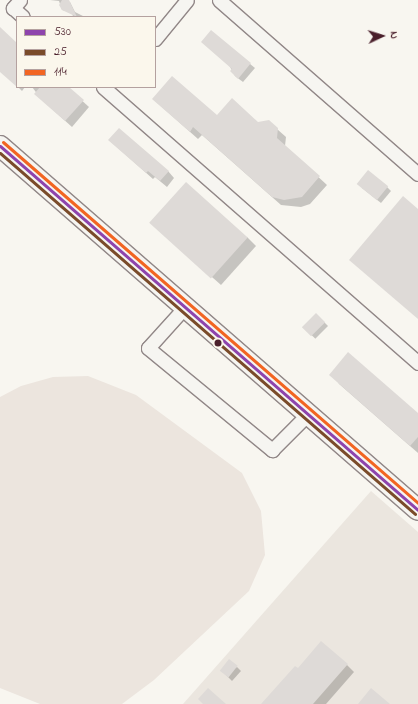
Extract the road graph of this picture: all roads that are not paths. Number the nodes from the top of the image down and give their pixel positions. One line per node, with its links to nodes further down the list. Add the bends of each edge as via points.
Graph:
1 (20, 0): 4 (lane, via 13,8)
2 (186, 0): 5 (lane)
3 (219, 0): 8 (lane)
4 (23, 16)
5 (156, 38)
6 (110, 89): 10 (lane)
7 (0, 146): 9 (highway)
8 (418, 174)
9 (185, 307): 11 (highway); 11 (lane, via 148,348 272,450)
10 (418, 363)
11 (308, 414): 12 (highway)
12 (418, 510)

